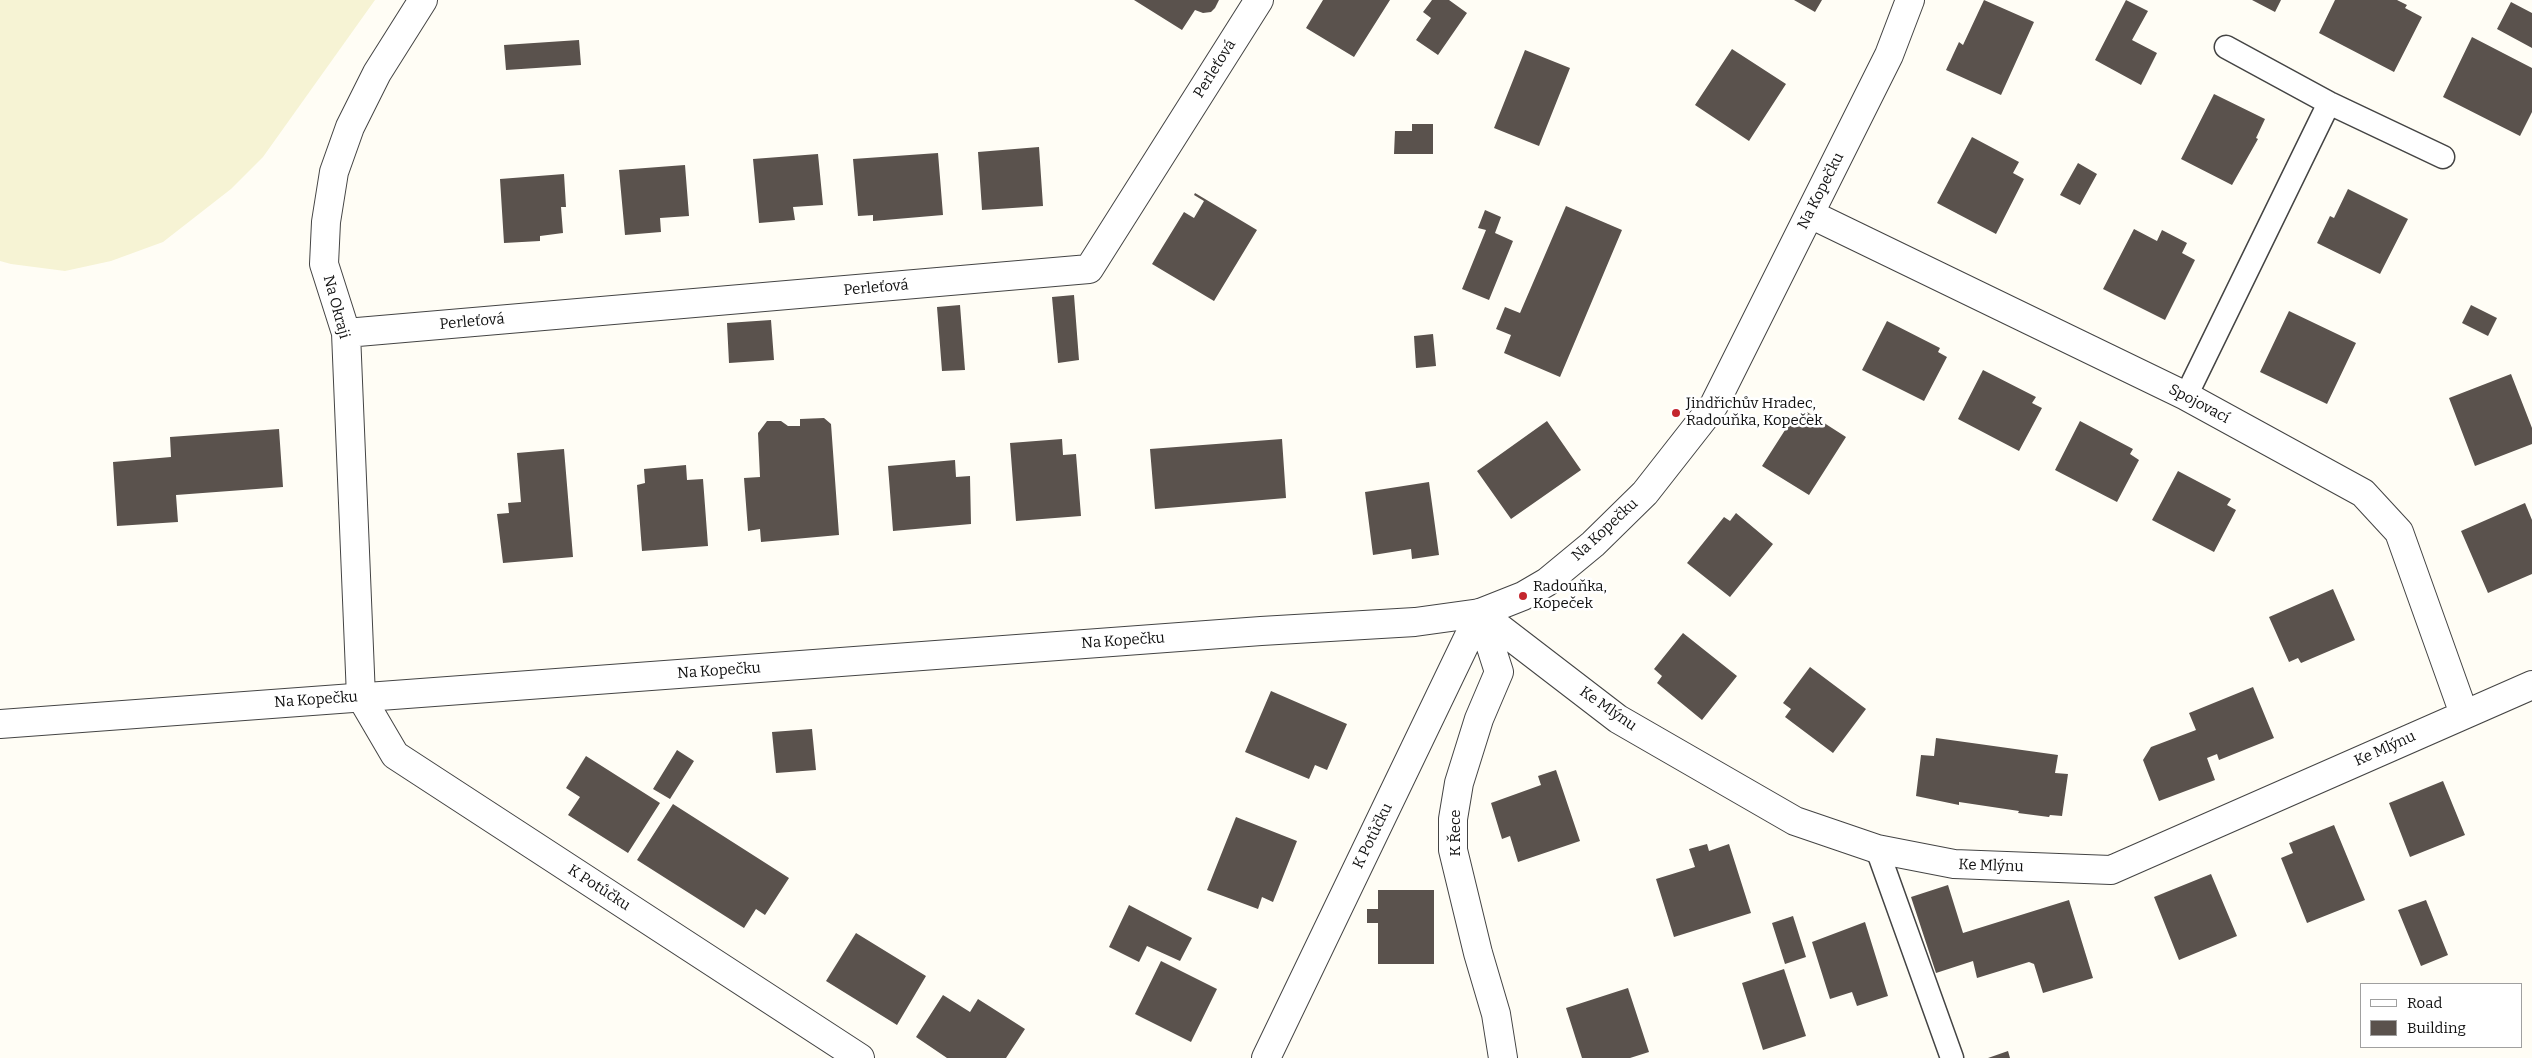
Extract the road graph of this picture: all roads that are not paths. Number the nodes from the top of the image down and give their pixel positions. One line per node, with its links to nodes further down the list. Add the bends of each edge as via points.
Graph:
1 (423, 0): 8 (street, Na Okraji, via 377,73 350,127 334,172 326,222 324,264)
2 (1259, 0): 8 (street, Perleťová, via 1089,268)
3 (1910, 0): 7 (street, Na Kopečku, via 1889,55)
4 (2226, 47): 5 (lane)
5 (2328, 103): 6 (lane); 9 (lane)
6 (2443, 157)
7 (1810, 214): 9 (street, Spojovací); 10 (street, Na Kopečku, via 1714,405 1645,493 1594,544 1547,582 1523,596)
8 (346, 333): 12 (street, Na Okraji)
9 (2186, 396): 13 (street, Spojovací, via 2363,493 2399,532)
10 (1480, 613): 12 (street, Na Kopečku, via 1416,622); 15 (street, Ke Mlýnu, via 1618,719 1796,821); 17 (street, K Potůčku); 18 (street, K Řece, via 1499,672 1479,719 1459,783 1453,818 1453,850 1496,1014)
11 (2532, 685): 13 (street, Ke Mlýnu)
12 (361, 697): 14 (street, Na Kopečku); 16 (street, K Potůčku, via 395,755)
13 (2464, 714): 15 (street, Ke Mlýnu, via 2110,870 1954,864)
14 (0, 724)
15 (1877, 849): 19 (lane)
16 (860, 1058)
17 (1266, 1058)
18 (1504, 1058)
19 (1952, 1058)

